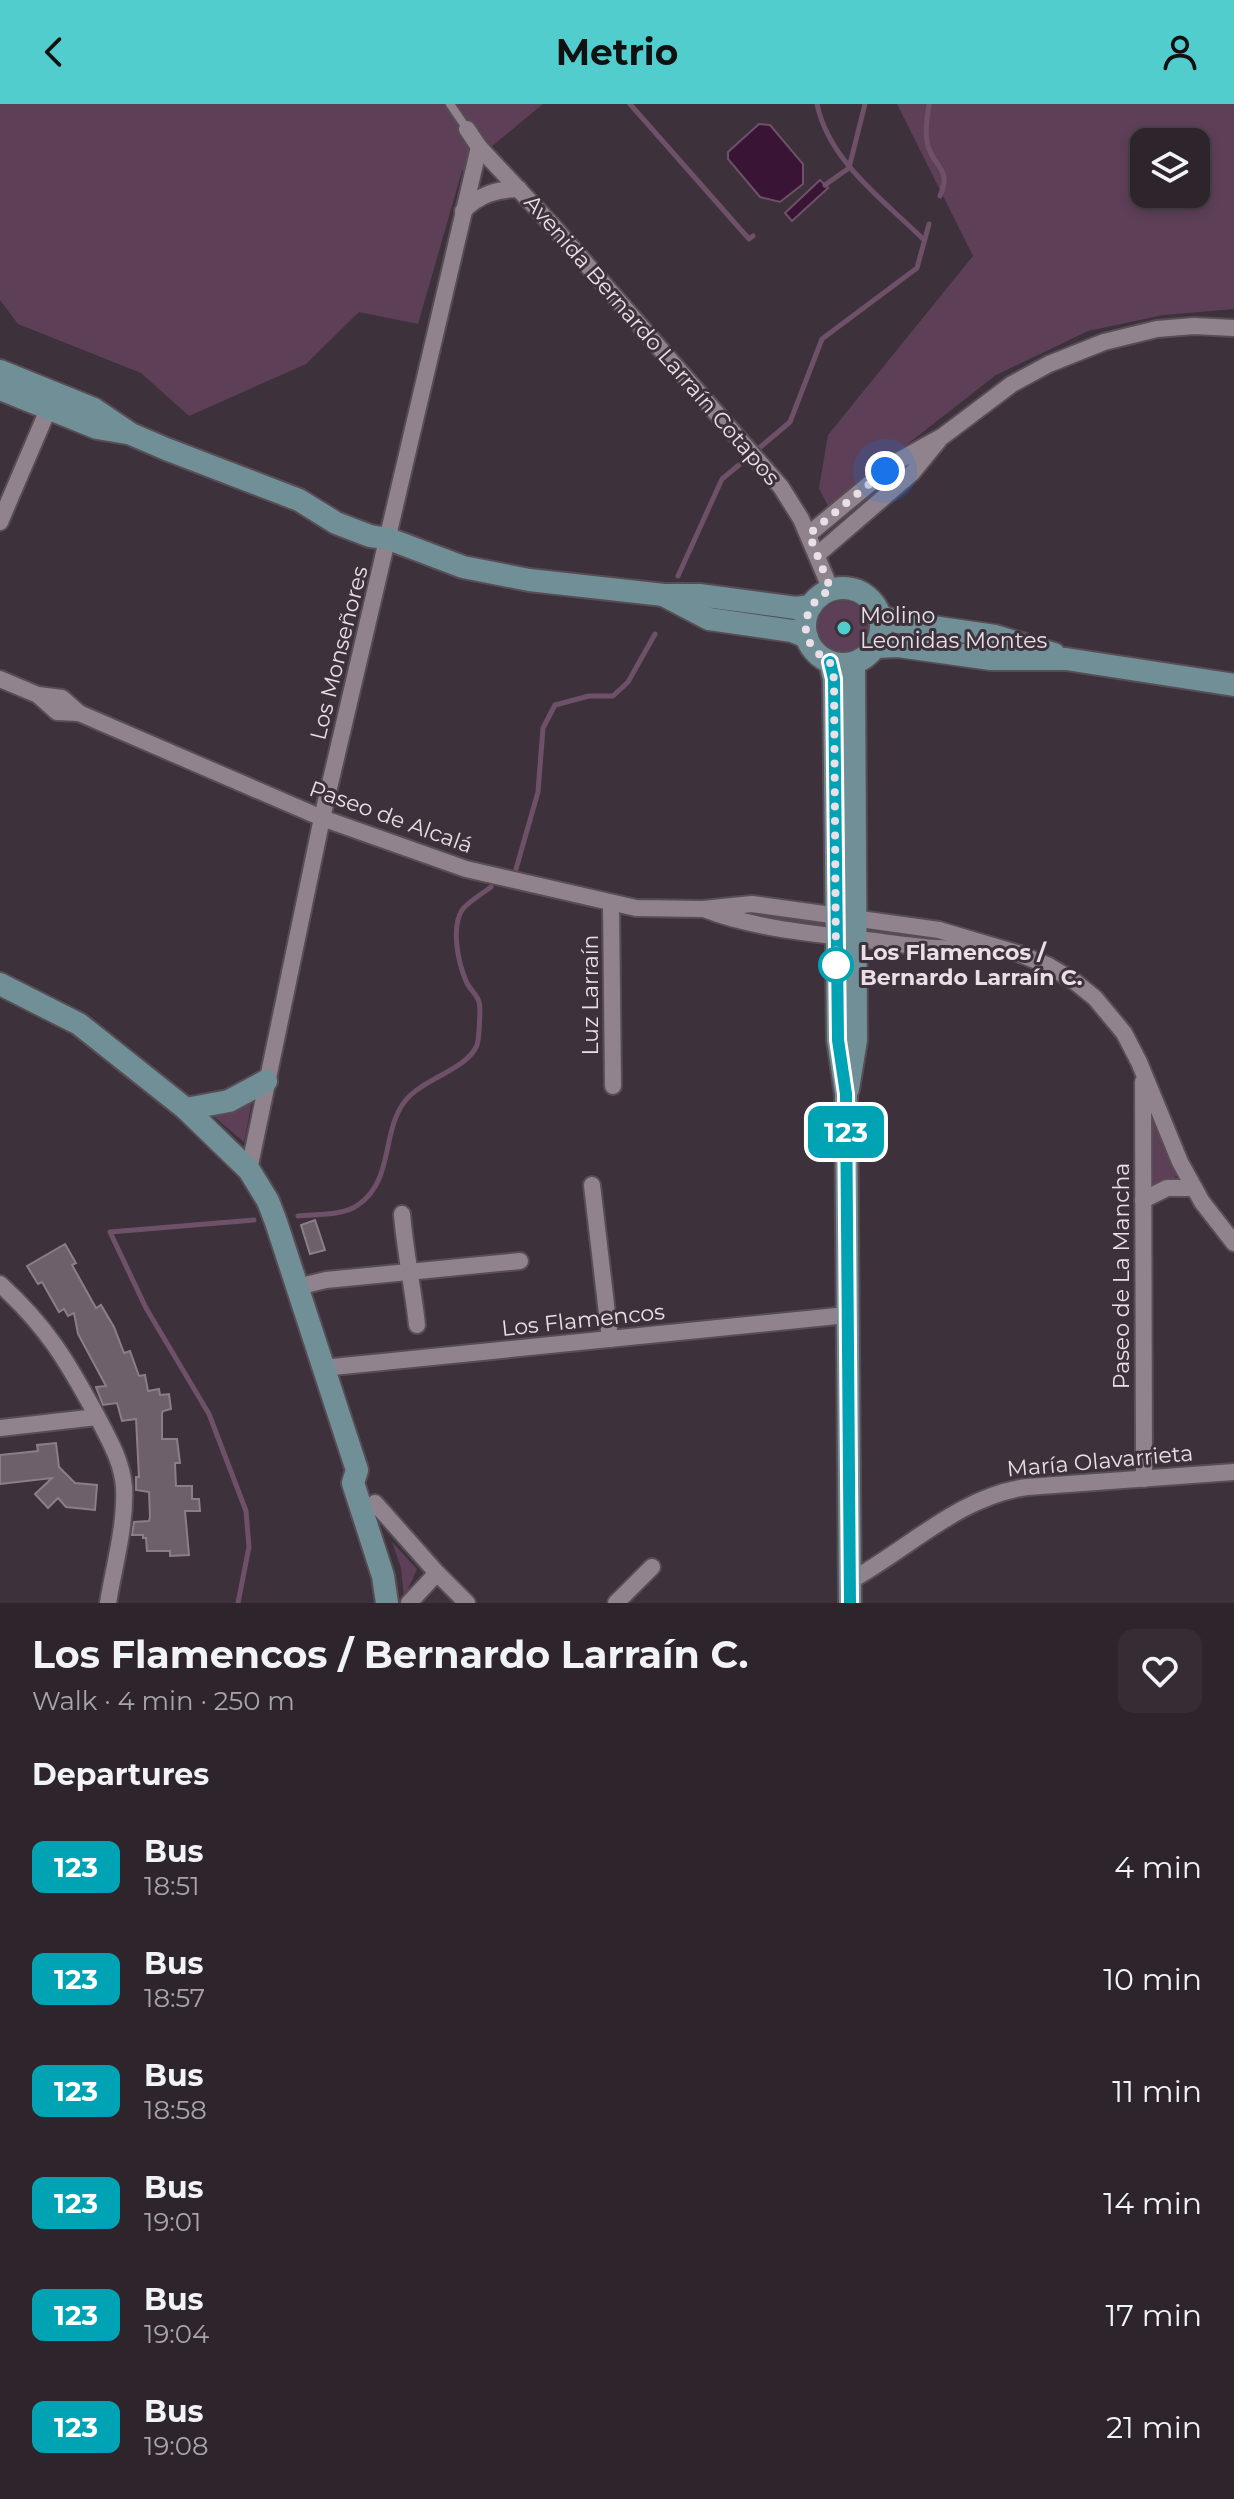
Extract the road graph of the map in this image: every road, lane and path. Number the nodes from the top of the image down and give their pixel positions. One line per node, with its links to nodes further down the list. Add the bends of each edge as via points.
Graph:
1 (450, 104): 2 (lane, Avenida Bernardo Larraín Cotapos)
2 (467, 129): 3 (street, Avenida Bernardo Larraín Cotapos)
3 (479, 147): 4 (street, Avenida Bernardo Larraín Cotapos); 5 (street, Los Monseñores)
4 (519, 189): 5 (street, via 486,194); 12 (street, Avenida Bernardo Larraín Cotapos, via 781,487)
5 (463, 211): 13 (street, Los Monseñores)
6 (1234, 328): 10 (street, via 1157,329 1076,352 1012,384)
7 (0, 371): 9 (street)
8 (0, 389): 9 (street)
9 (52, 400): 11 (street); 13 (street, via 104,414 131,434 299,500 336,523)
10 (943, 436): 12 (street, via 896,462); 14 (street, via 912,473)
11 (0, 522)
12 (809, 534): 14 (street, Avenida Bernardo Larraín Cotapos)
13 (389, 539): 16 (street, via 481,572); 27 (street, Los Monseñores)
14 (817, 555): 15 (street, Avenida Bernardo Larraín Cotapos)
15 (831, 590): 17 (street); 18 (street, via 861,593)
16 (664, 595): 17 (street); 19 (street, via 709,619)
17 (811, 606): 19 (street)
18 (880, 616): 20 (street); 21 (street, via 995,636)
19 (807, 637): 22 (street)
20 (875, 647): 21 (street, via 1000,659); 23 (street)
21 (1066, 659): 25 (street)
22 (830, 662): 23 (street); 26 (street)
23 (854, 663): 26 (street)
24 (0, 679): 27 (street, Paseo de Alcalá, via 38,695 57,712 79,713)
25 (1234, 685)
26 (844, 805): 29 (street)
27 (322, 818): 28 (street, Paseo de Alcalá, via 466,869); 32 (street, Los Monseñores)
28 (611, 903): 29 (street, Paseo de Alcalá, via 703,909 748,923); 33 (street, Luz Larraín)
29 (846, 927): 31 (street, Paseo de Alcalá, via 934,950 990,947 1063,974 1120,1026); 45 (street, via 839,1055 846,1094)
30 (0, 984): 34 (street, via 95,1034)
31 (1144, 1073): 37 (street, Paseo de Alcalá); 38 (street, Paseo de La Mancha)
32 (266, 1081): 34 (street, via 229,1101); 35 (street, Los Monseñores)
33 (613, 1086)
34 (186, 1109): 35 (street)
35 (249, 1170): 44 (street, via 268,1201)
36 (592, 1185): 47 (street)
37 (1194, 1188): 38 (street, via 1167,1188); 40 (street, Paseo de Alcalá)
38 (1143, 1200): 53 (street, Paseo de La Mancha)
39 (402, 1214): 42 (street)
40 (1234, 1243)
41 (520, 1261): 42 (street)
42 (410, 1272): 44 (street); 46 (street)
43 (0, 1284): 49 (street, via 55,1342)
44 (297, 1287): 48 (street)
45 (847, 1315): 47 (street, Los Flamencos); 57 (street)
46 (417, 1325)
47 (610, 1339): 48 (street, Los Flamencos)
48 (323, 1368): 51 (street)
49 (97, 1417): 50 (street); 58 (street, via 115,1451 124,1485)
50 (0, 1428)
51 (357, 1470): 54 (street, via 367,1478); 59 (street, via 353,1483)
52 (1234, 1472): 53 (street, María Olavarrieta)
53 (1144, 1479): 57 (street, María Olavarrieta, via 996,1493 968,1506)
54 (375, 1503): 56 (street); 60 (street)
55 (652, 1567): 63 (street)
56 (437, 1573): 61 (street); 62 (street)
57 (850, 1592)
58 (108, 1603)
59 (387, 1603)
60 (399, 1603)
61 (409, 1603)
62 (467, 1603)
63 (616, 1603)

